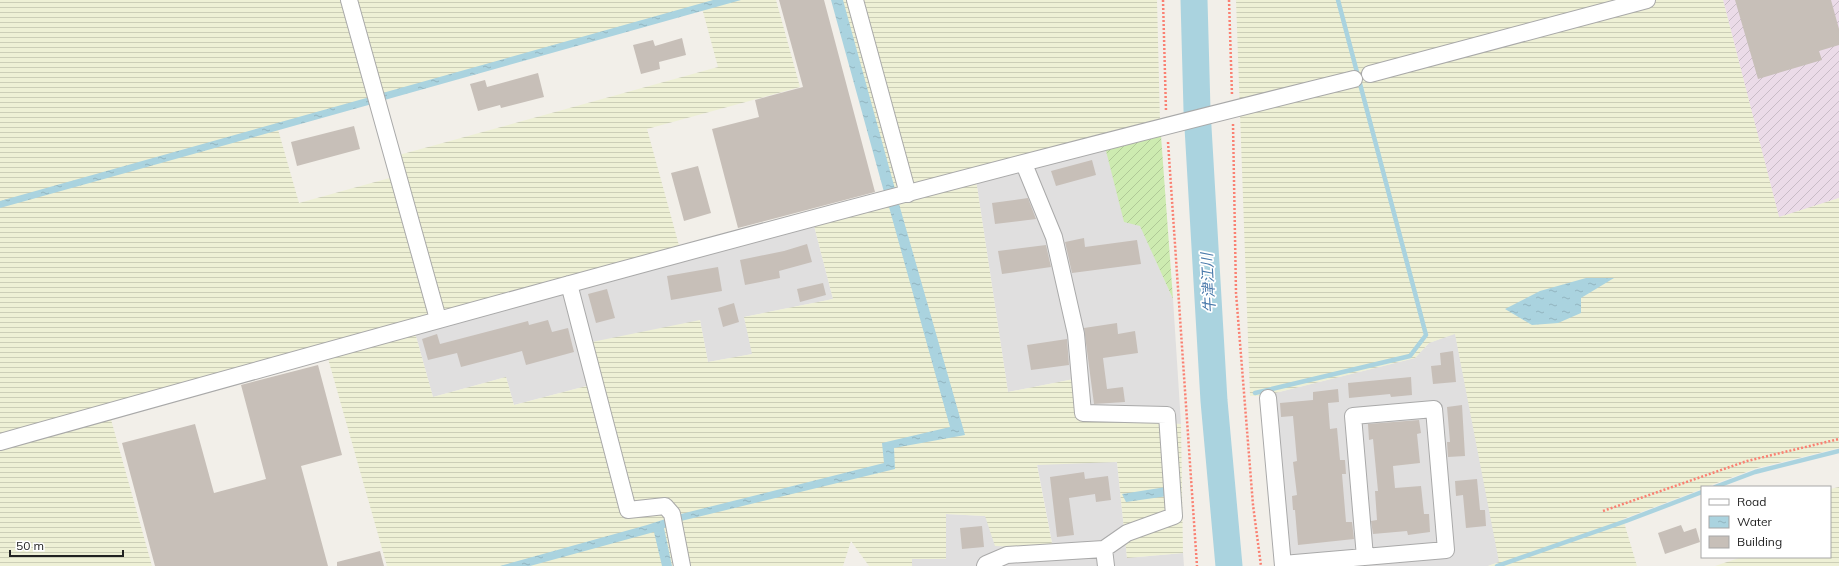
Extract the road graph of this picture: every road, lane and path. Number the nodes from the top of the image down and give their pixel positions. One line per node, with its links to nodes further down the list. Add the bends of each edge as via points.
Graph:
1 (349, 0): 13 (street)
2 (855, 0): 11 (street)
3 (1163, 0): 9 (path)
4 (1229, 0): 8 (path)
5 (1647, 0): 6 (street)
6 (1370, 74)
7 (1354, 79): 8 (street)
8 (1233, 109): 9 (street); 26 (path, via 1236,293 1253,505)
9 (1167, 126): 10 (street); 25 (path)
10 (1024, 164): 11 (street); 18 (street, via 1054,237 1076,334 1082,413 1167,415 1174,516 1127,533)
11 (908, 194): 12 (street)
12 (569, 284): 13 (street); 22 (street, via 628,510 665,506 672,514)
13 (438, 320): 16 (street)
14 (1268, 398): 21 (street)
15 (1839, 439): 17 (path, via 1747,460)
16 (0, 442)
17 (1604, 510)
18 (1104, 549): 23 (street, via 1007,555); 24 (street)
19 (1365, 557): 20 (street); 20 (street, via 1353,416 1434,409 1446,550); 21 (street)
20 (1415, 559)
21 (1283, 565)
22 (682, 566)
23 (985, 566)
24 (1106, 566)
25 (1197, 566)
26 (1261, 566)

